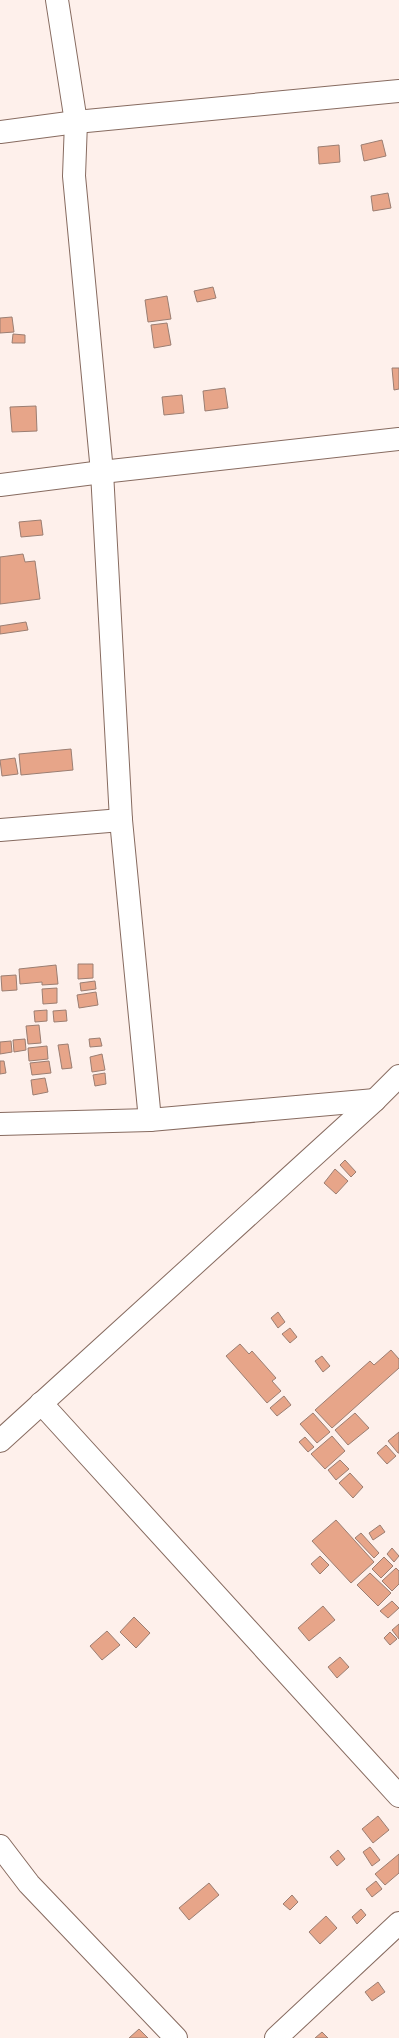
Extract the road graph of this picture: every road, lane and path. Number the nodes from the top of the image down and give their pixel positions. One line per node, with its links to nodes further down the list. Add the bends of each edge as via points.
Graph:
1 (57, 0): 3 (street)
2 (399, 91): 3 (street)
3 (76, 122): 4 (street); 6 (street, via 74,176)
4 (0, 132)
5 (399, 439): 6 (street)
6 (102, 472): 7 (street); 8 (street)
7 (0, 486)
8 (121, 820): 9 (street); 12 (street)
9 (0, 830)
10 (399, 1076): 11 (street)
11 (375, 1100): 12 (street); 14 (street)
12 (150, 1120): 13 (street)
13 (0, 1124)
14 (41, 1403): 15 (street); 16 (street)
15 (0, 1442)
16 (399, 1796)
17 (0, 1846): 19 (street, via 29,1884)
18 (399, 1923): 20 (street)
19 (176, 2038)
20 (276, 2038)

